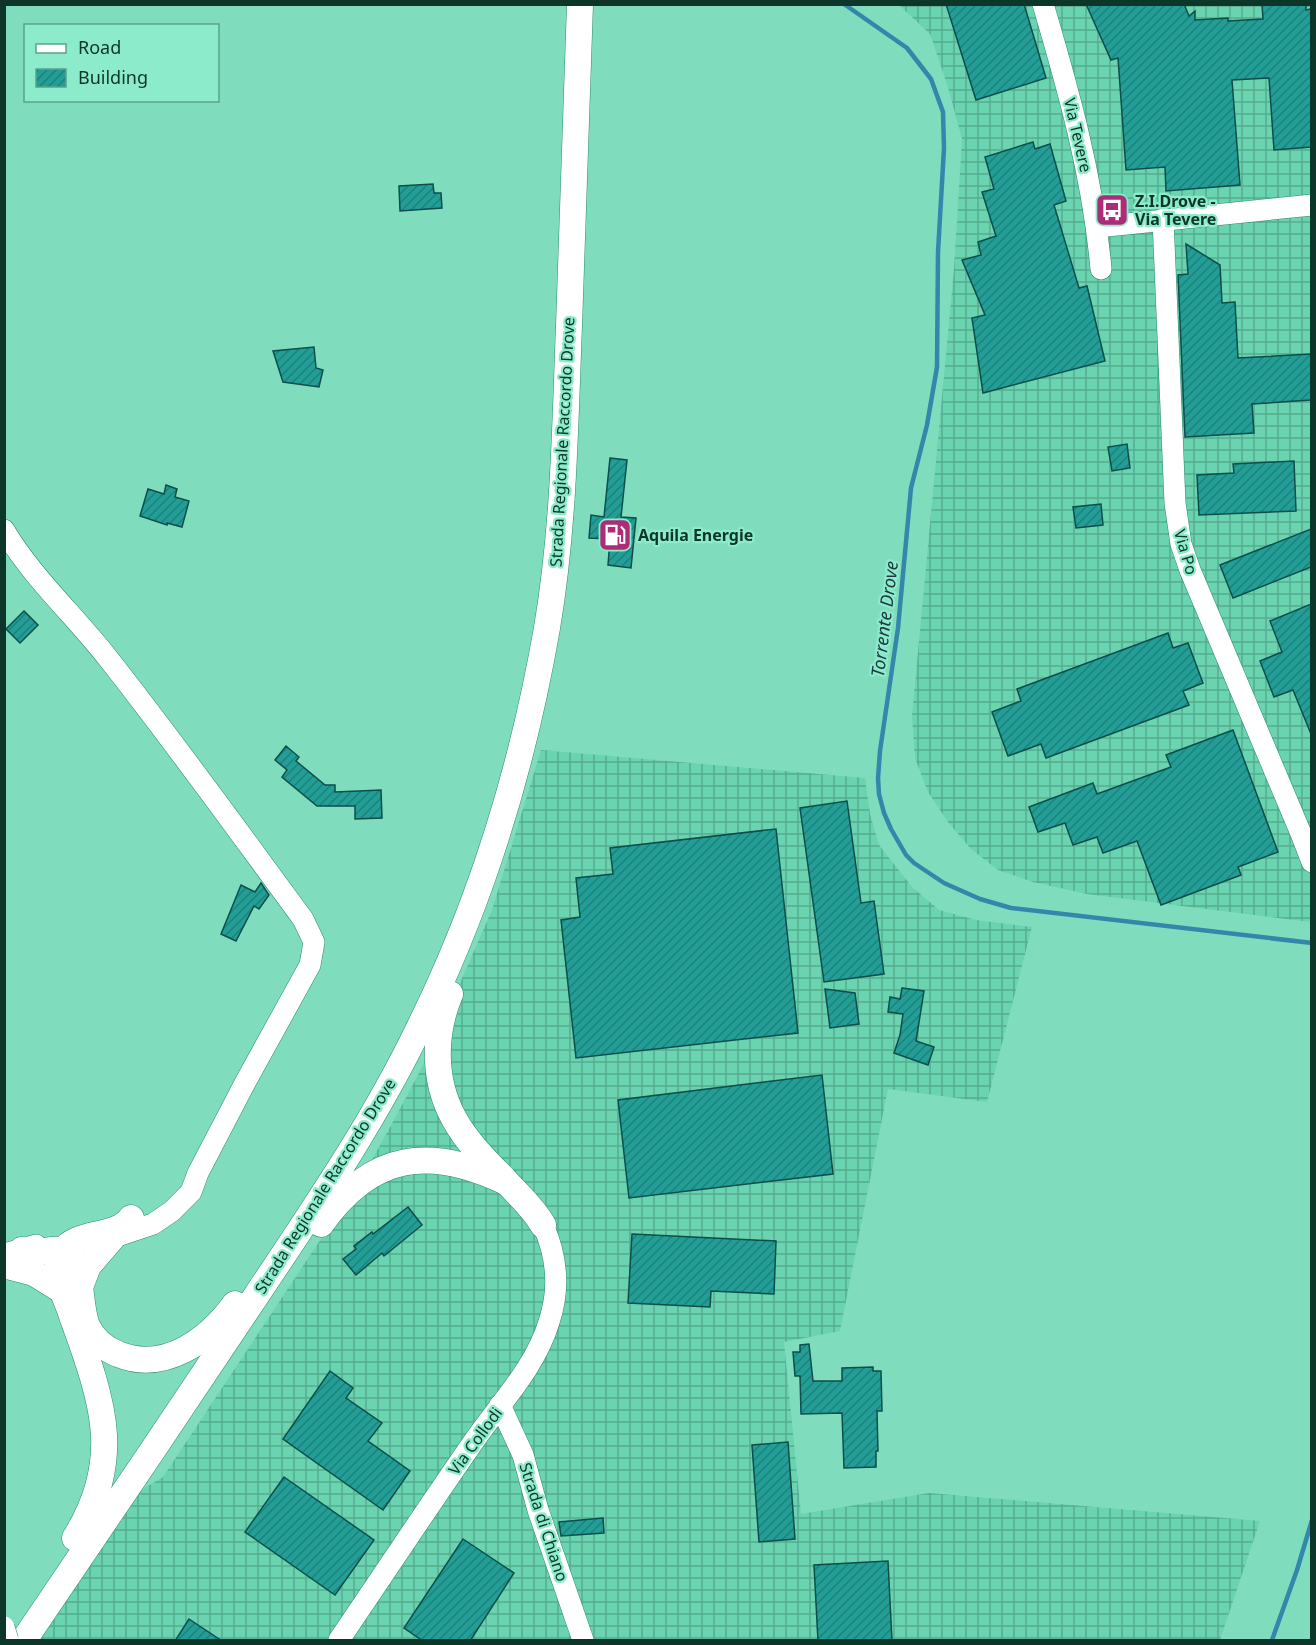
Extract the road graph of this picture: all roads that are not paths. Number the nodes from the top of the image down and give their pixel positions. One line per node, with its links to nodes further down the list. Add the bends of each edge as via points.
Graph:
1 (580, 4): 8 (main road, Strada Regionale Raccordo Drove, via 559,542 535,684)
2 (1043, 4): 5 (street, Via Tevere, via 1077,125)
3 (1311, 205): 4 (street)
4 (1163, 219): 5 (street); 9 (street, Via Po, via 1174,487 1181,544)
5 (1097, 226): 6 (street, Via Tevere)
6 (1101, 269)
7 (4, 530): 11 (street, via 20,556 179,750 303,919 314,942 310,964)
8 (497, 834): 10 (main road, Strada Regionale Raccordo Drove, via 453,952); 12 (main road, via 493,886 441,1020 437,1055 442,1089 453,1116 470,1142)
9 (1311, 862)
10 (393, 1078): 18 (main road, via 354,1124 231,1308 214,1329 190,1347 151,1360 114,1352 90,1331); 20 (main road, Strada Regionale Raccordo Drove, via 333,1180)
11 (198, 1173): 13 (street, via 167,1202); 15 (street, via 191,1191 172,1211 148,1226)
12 (506, 1182): 14 (main road, via 529,1204); 20 (main road, via 470,1167 427,1160 382,1170 358,1184 324,1221 182,1431)
13 (131, 1218): 16 (main road, via 123,1226 75,1242); 17 (street)
14 (543, 1225): 19 (street, Via Collodi, via 555,1266 552,1314 535,1356)
15 (113, 1237): 16 (street); 18 (main road)
16 (63, 1251): 17 (main road); 18 (main road, via 58,1271)
17 (8, 1258): 18 (main road)
18 (72, 1289): 22 (main road, via 80,1337 101,1414 104,1441 100,1482 81,1528)
19 (500, 1405): 24 (street, Via Collodi); 25 (street, Strada di Chiano, via 520,1446)
20 (134, 1478): 23 (main road, Strada Regionale Raccordo Drove)
21 (4, 1627): 22 (street, bridge)
22 (7, 1641)
23 (24, 1641)
24 (339, 1641)
25 (583, 1641)

